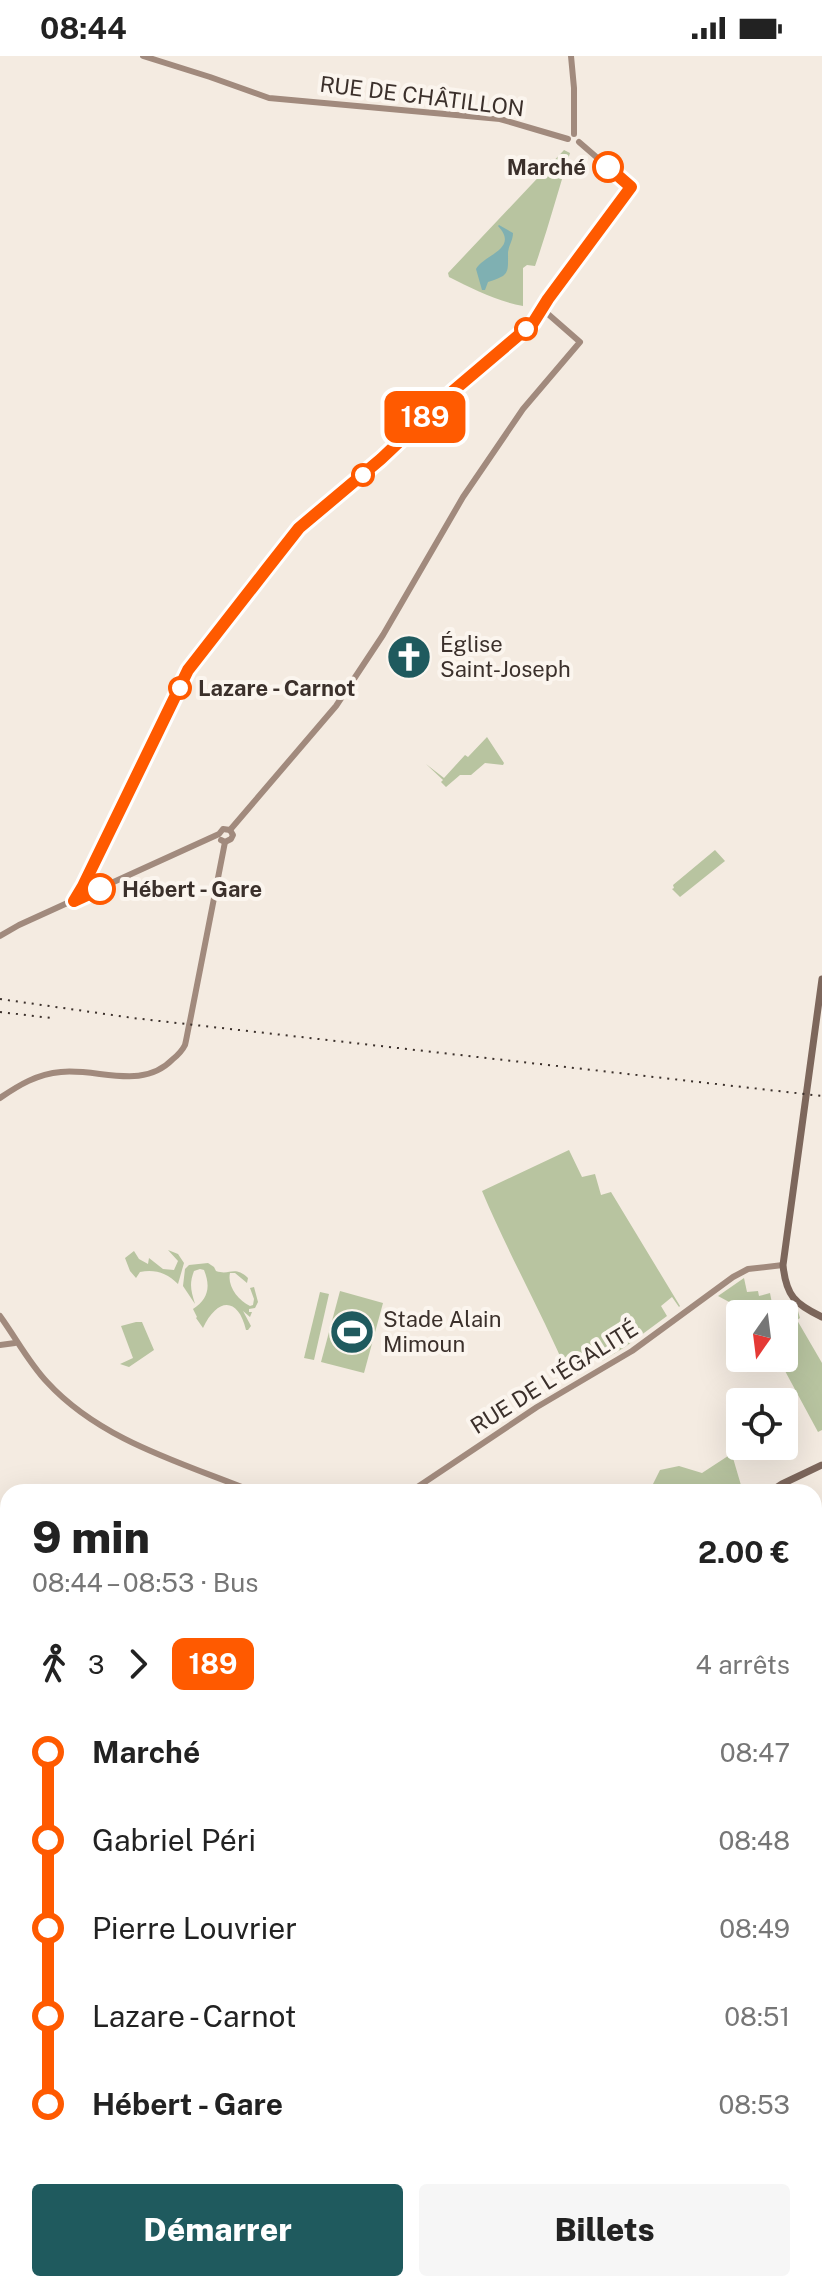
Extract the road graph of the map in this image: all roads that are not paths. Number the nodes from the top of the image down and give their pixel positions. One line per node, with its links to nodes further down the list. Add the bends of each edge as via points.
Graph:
1 (143, 56): 3 (main road, RUE DE CHÂTILLON, via 269,98 500,119)
2 (571, 56): 3 (main road)
3 (571, 137): 4 (main road, via 579,137 631,187)
4 (540, 312): 5 (main road, via 580,342 498,443 336,706); 8 (main road, via 294,534 188,670)
5 (230, 830): 6 (main road); 7 (main road, via 232,837)
6 (219, 834): 7 (main road); 8 (main road)
7 (225, 842): 11 (main road, via 181,1052 148,1075)
8 (74, 901): 9 (main road)
9 (0, 936)
10 (822, 979): 14 (main road)
11 (112, 1076): 12 (main road, via 55,1075); 12 (main road, via 62,1071)
12 (10, 1091): 13 (main road)
13 (0, 1098)
14 (783, 1265): 16 (main road, via 794,1301); 22 (main road, RUE DE L'ÉGALITÉ, via 748,1269 715,1289 632,1351)
15 (0, 1317): 17 (main road); 21 (main road, via 46,1381 89,1418 123,1438)
16 (822, 1317)
17 (15, 1343): 18 (main road); 20 (main road, via 43,1382 88,1420 129,1445)
18 (0, 1345)
19 (820, 1467): 23 (main road)
20 (232, 1484)
21 (234, 1484)
22 (422, 1484)
23 (782, 1484)

